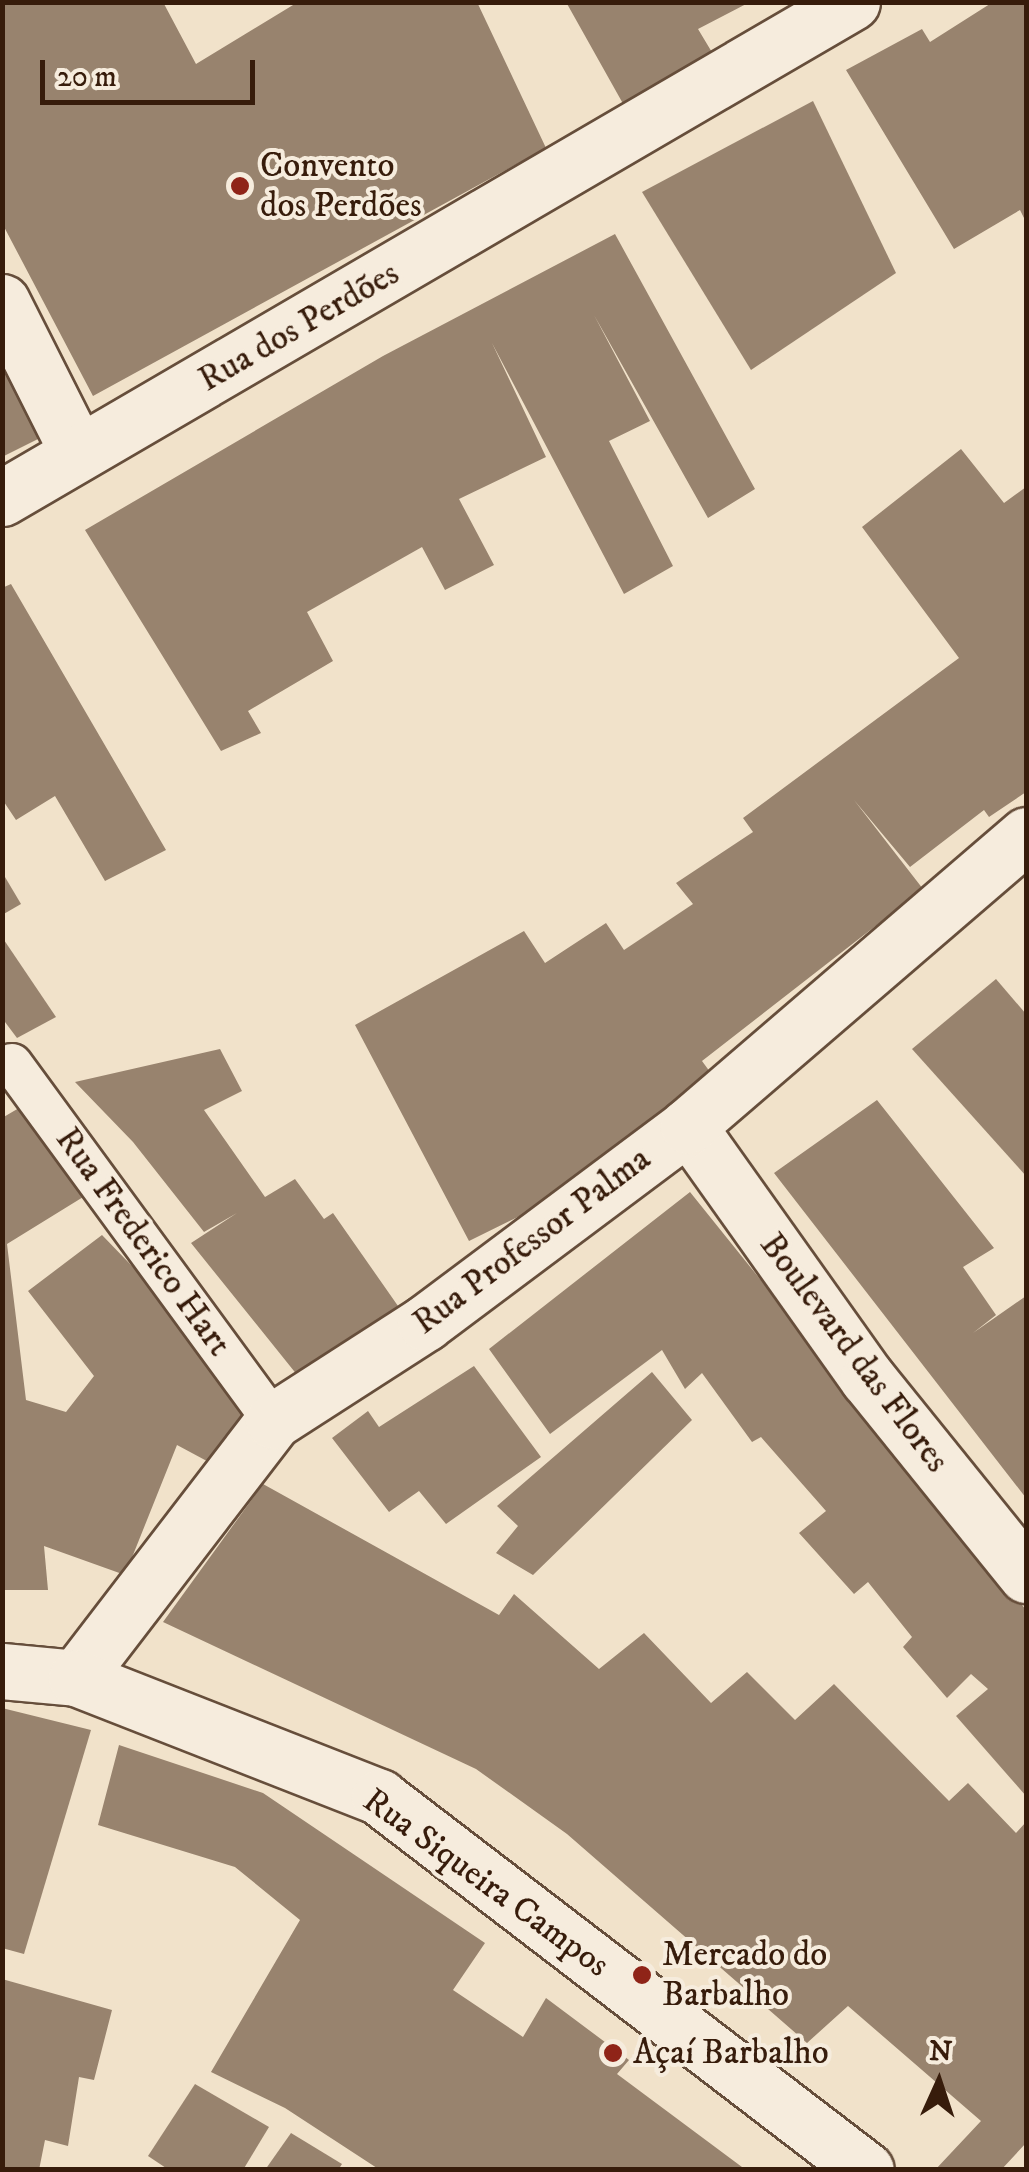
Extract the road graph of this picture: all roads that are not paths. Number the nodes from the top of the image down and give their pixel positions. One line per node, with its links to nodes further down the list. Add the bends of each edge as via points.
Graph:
1 (852, 2): 3 (street, Rua dos Perdões)
2 (2, 302): 3 (street)
3 (78, 453): 4 (street, Rua dos Perdões)
4 (2, 498)
5 (1026, 835): 7 (street, Rua Professor Palma)
6 (12, 1064): 8 (lane, Rua Frederico Hart)
7 (688, 1126): 8 (street, Rua Professor Palma, via 425,1323); 9 (street, Boulevard das Flores, via 868,1379)
8 (274, 1420): 11 (street, Rua Professor Palma)
9 (1026, 1576)
10 (2, 1670): 11 (street, Rua Siqueira Campos)
11 (76, 1678): 12 (street, Rua Siqueira Campos, via 380,1797)
12 (866, 2170)

